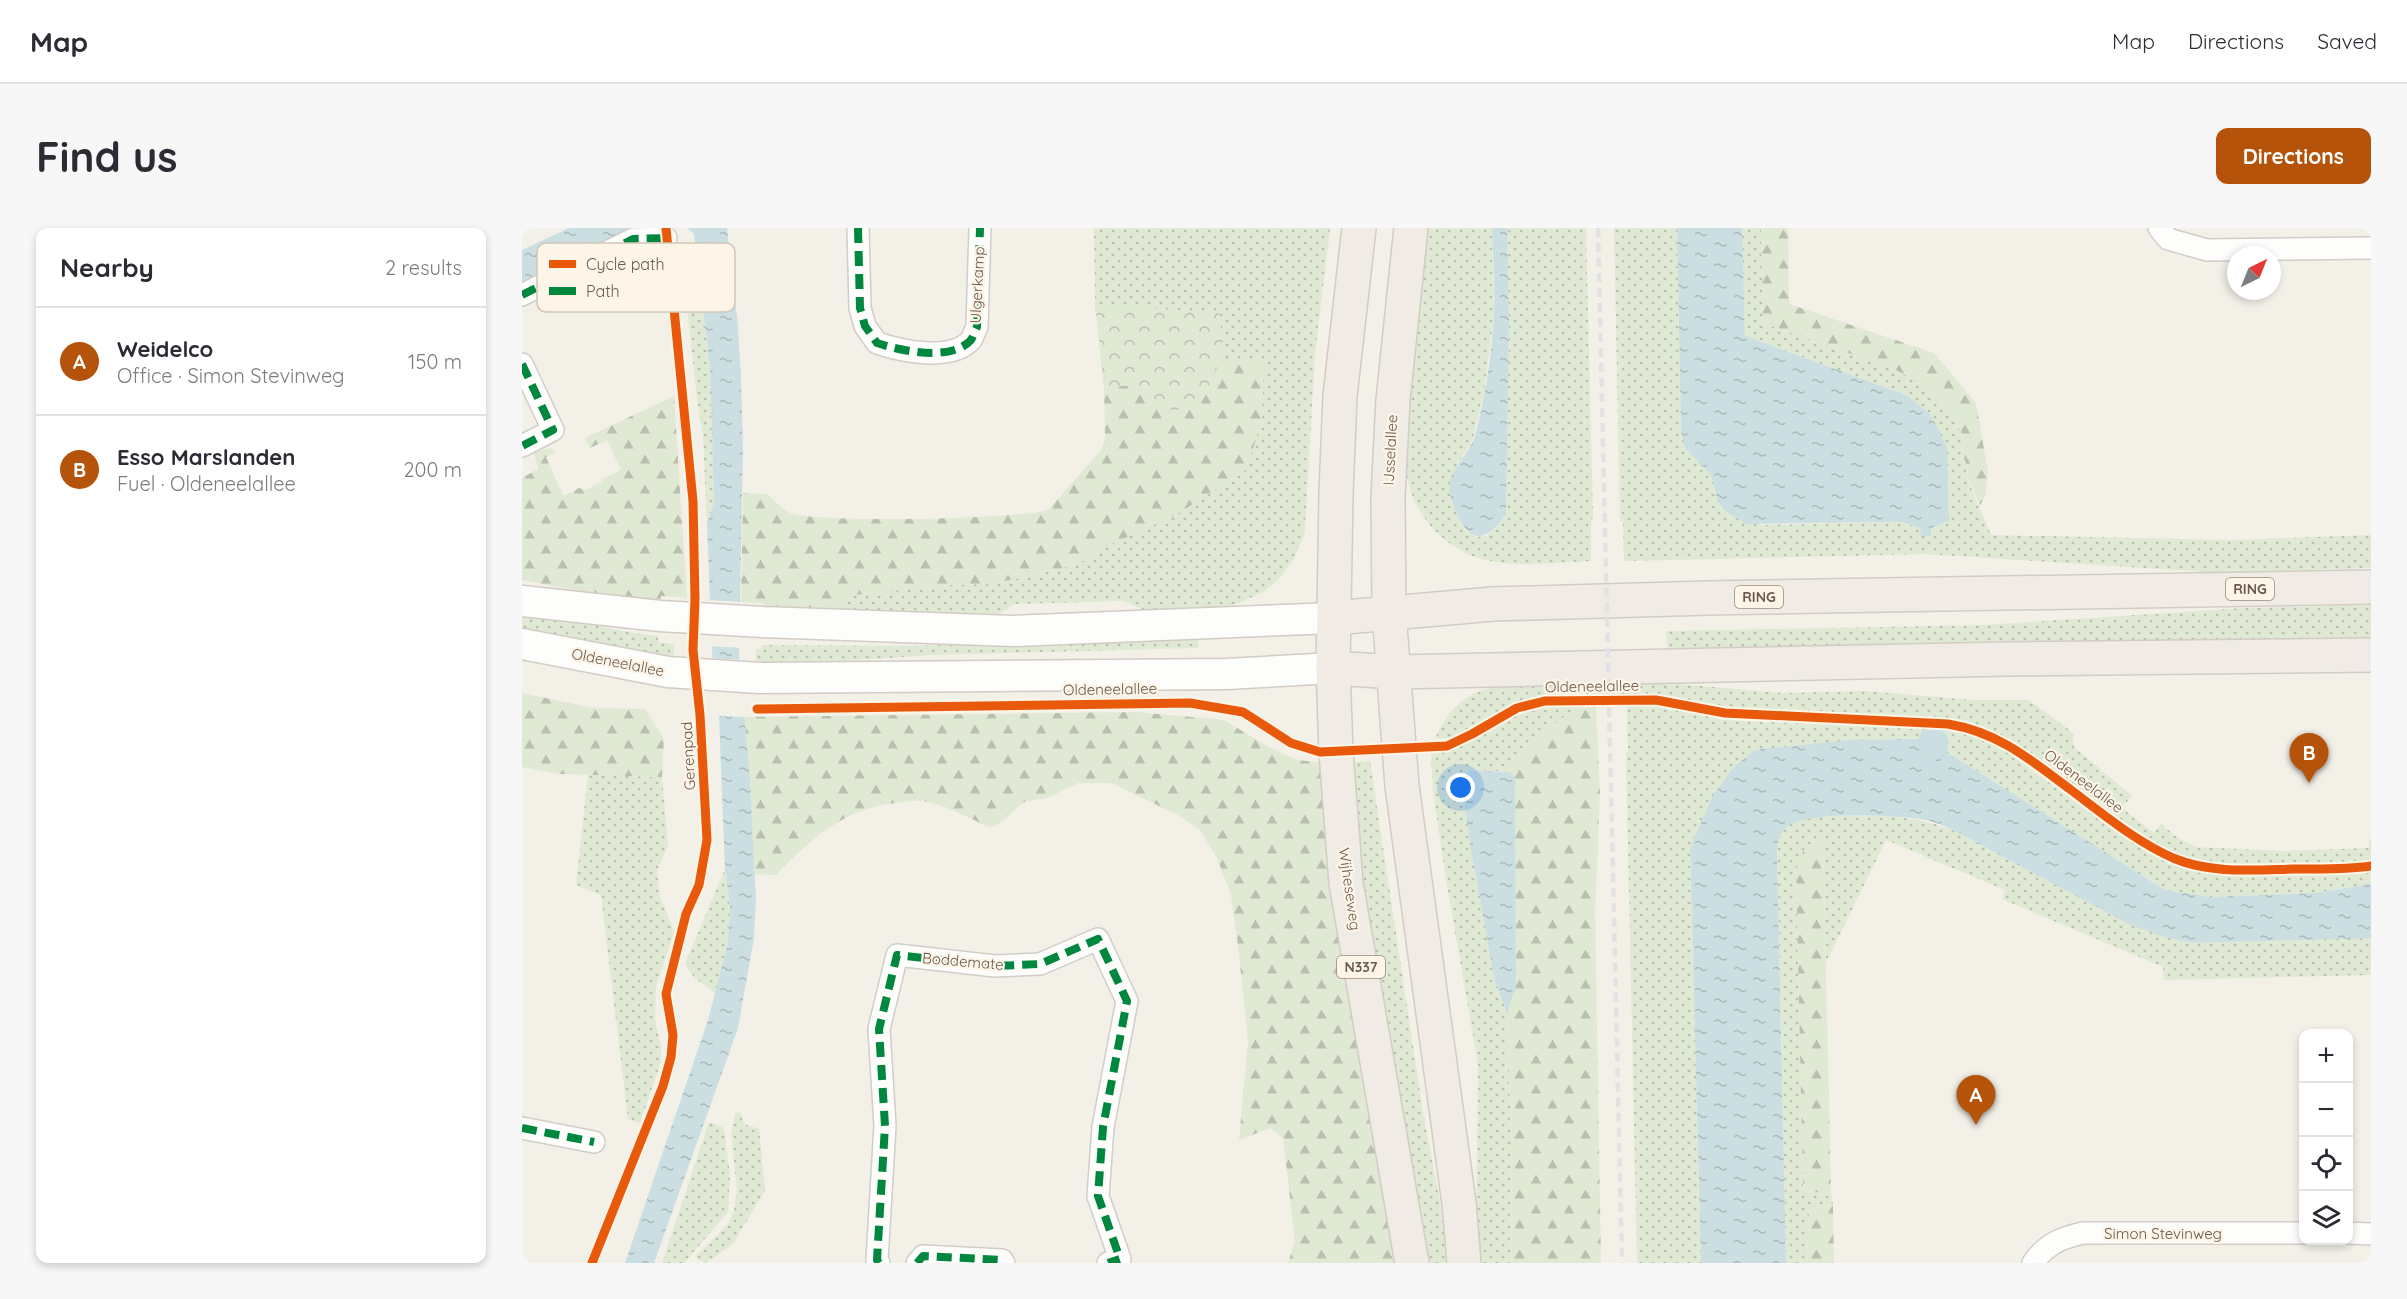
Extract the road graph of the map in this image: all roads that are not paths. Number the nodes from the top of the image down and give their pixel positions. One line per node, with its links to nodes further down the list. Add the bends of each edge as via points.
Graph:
1 (858, 228): 2 (street, Ulgerkamp, via 860,308 865,326 877,343 923,353 954,350 971,340 977,327)
2 (980, 228)
3 (1359, 228): 16 (main road, via 1340,396)
4 (1412, 228): 15 (main road, IJsselallee, via 1393,400 1388,497)
5 (2159, 228): 8 (street, via 2168,239 2207,250)
6 (666, 238): 7 (street, via 633,239)
7 (625, 243)
8 (2371, 248)
9 (537, 287): 10 (street)
10 (522, 295)
11 (522, 364): 12 (street, via 553,430)
12 (522, 446)
13 (2371, 587): 15 (main road, RING, via 1709,598 1493,604)
14 (522, 601): 16 (main road, via 763,622 1013,631)
15 (1389, 612): 16 (main road); 20 (main road, IJsselallee)
16 (1334, 618): 19 (main road, Wijheseweg)
17 (522, 644): 19 (main road, Oldeneelallee, via 668,672 759,678 1227,674)
18 (2371, 655): 20 (main road, Oldeneelallee)
19 (1333, 668): 20 (main road, Oldeneelallee); 30 (main road, Wijheseweg / N337, via 1346,883)
20 (1395, 672): 31 (main road, via 1402,786)
21 (522, 1128): 22 (street)
22 (594, 1142)
23 (2299, 1233): 32 (street, Simon Stevinweg, via 2083,1233 2048,1245)
24 (2353, 1233): 25 (street)
25 (2371, 1234)
26 (879, 1263): 29 (street, Boddemate, via 885,1126 879,1029 897,955 995,966 1040,964 1098,939 1126,1001 1102,1133 1098,1196 1120,1259)
27 (917, 1263): 28 (street, via 922,1256)
28 (1004, 1263)
29 (1108, 1263)
30 (1412, 1263)
31 (1464, 1263)
32 (2033, 1263)

